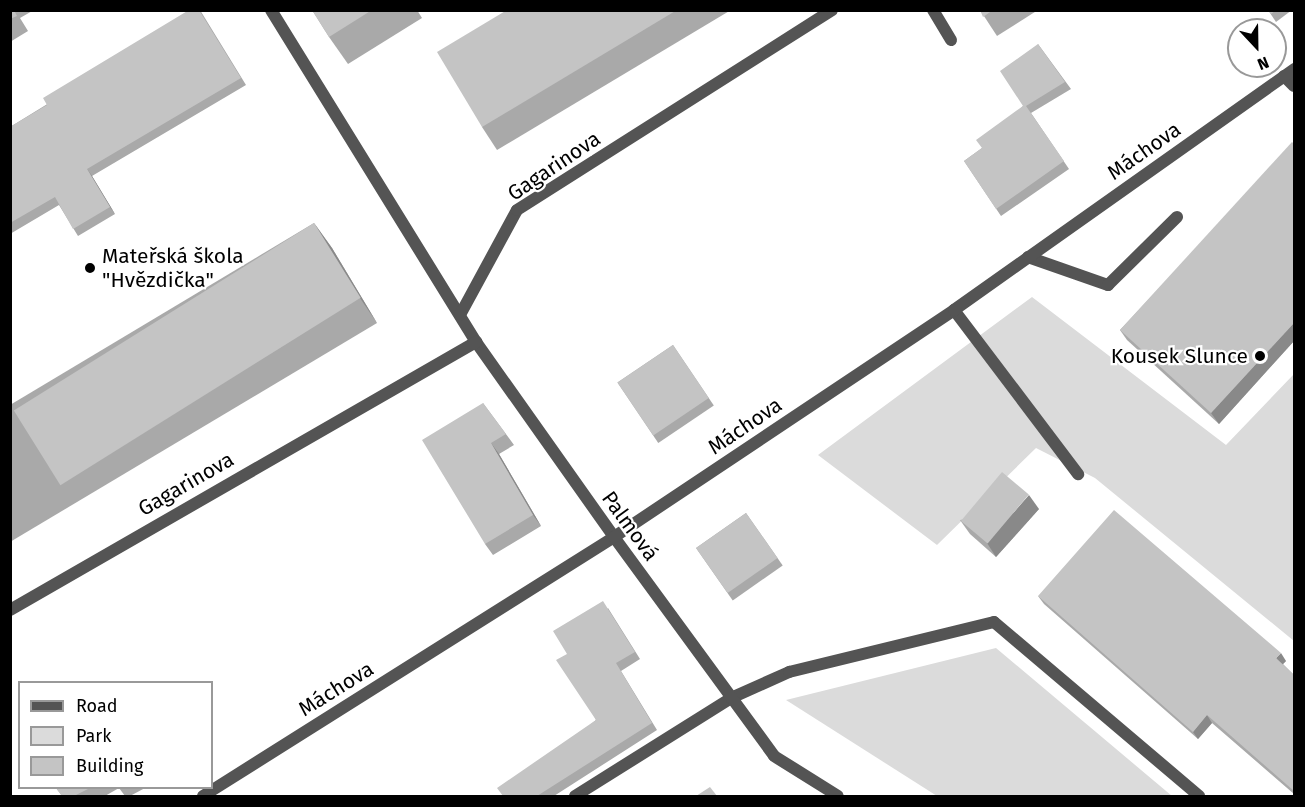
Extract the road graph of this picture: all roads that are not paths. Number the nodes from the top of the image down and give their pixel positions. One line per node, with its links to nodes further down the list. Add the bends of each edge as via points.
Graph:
1 (270, 10): 10 (street)
2 (832, 10): 10 (street, Gagarinova, via 517,210)
3 (933, 10): 4 (street)
4 (951, 40)
5 (1289, 73): 6 (street); 8 (street, Máchova)
6 (1294, 86)
7 (1177, 217): 8 (street, via 1108,285)
8 (1028, 257): 9 (street, Máchova)
9 (954, 310): 12 (street); 13 (street, Máchova)
10 (460, 315): 11 (street, Palmová)
11 (476, 342): 13 (street, Palmová); 14 (street, Gagarinova)
12 (1078, 474)
13 (614, 537): 15 (street, Palmová); 16 (street, Máchova)
14 (10, 610)
15 (731, 698): 17 (street); 18 (street, Palmová, via 774,756); 19 (street, via 789,672 994,622)
16 (203, 796)
17 (575, 796)
18 (838, 796)
19 (1199, 796)

